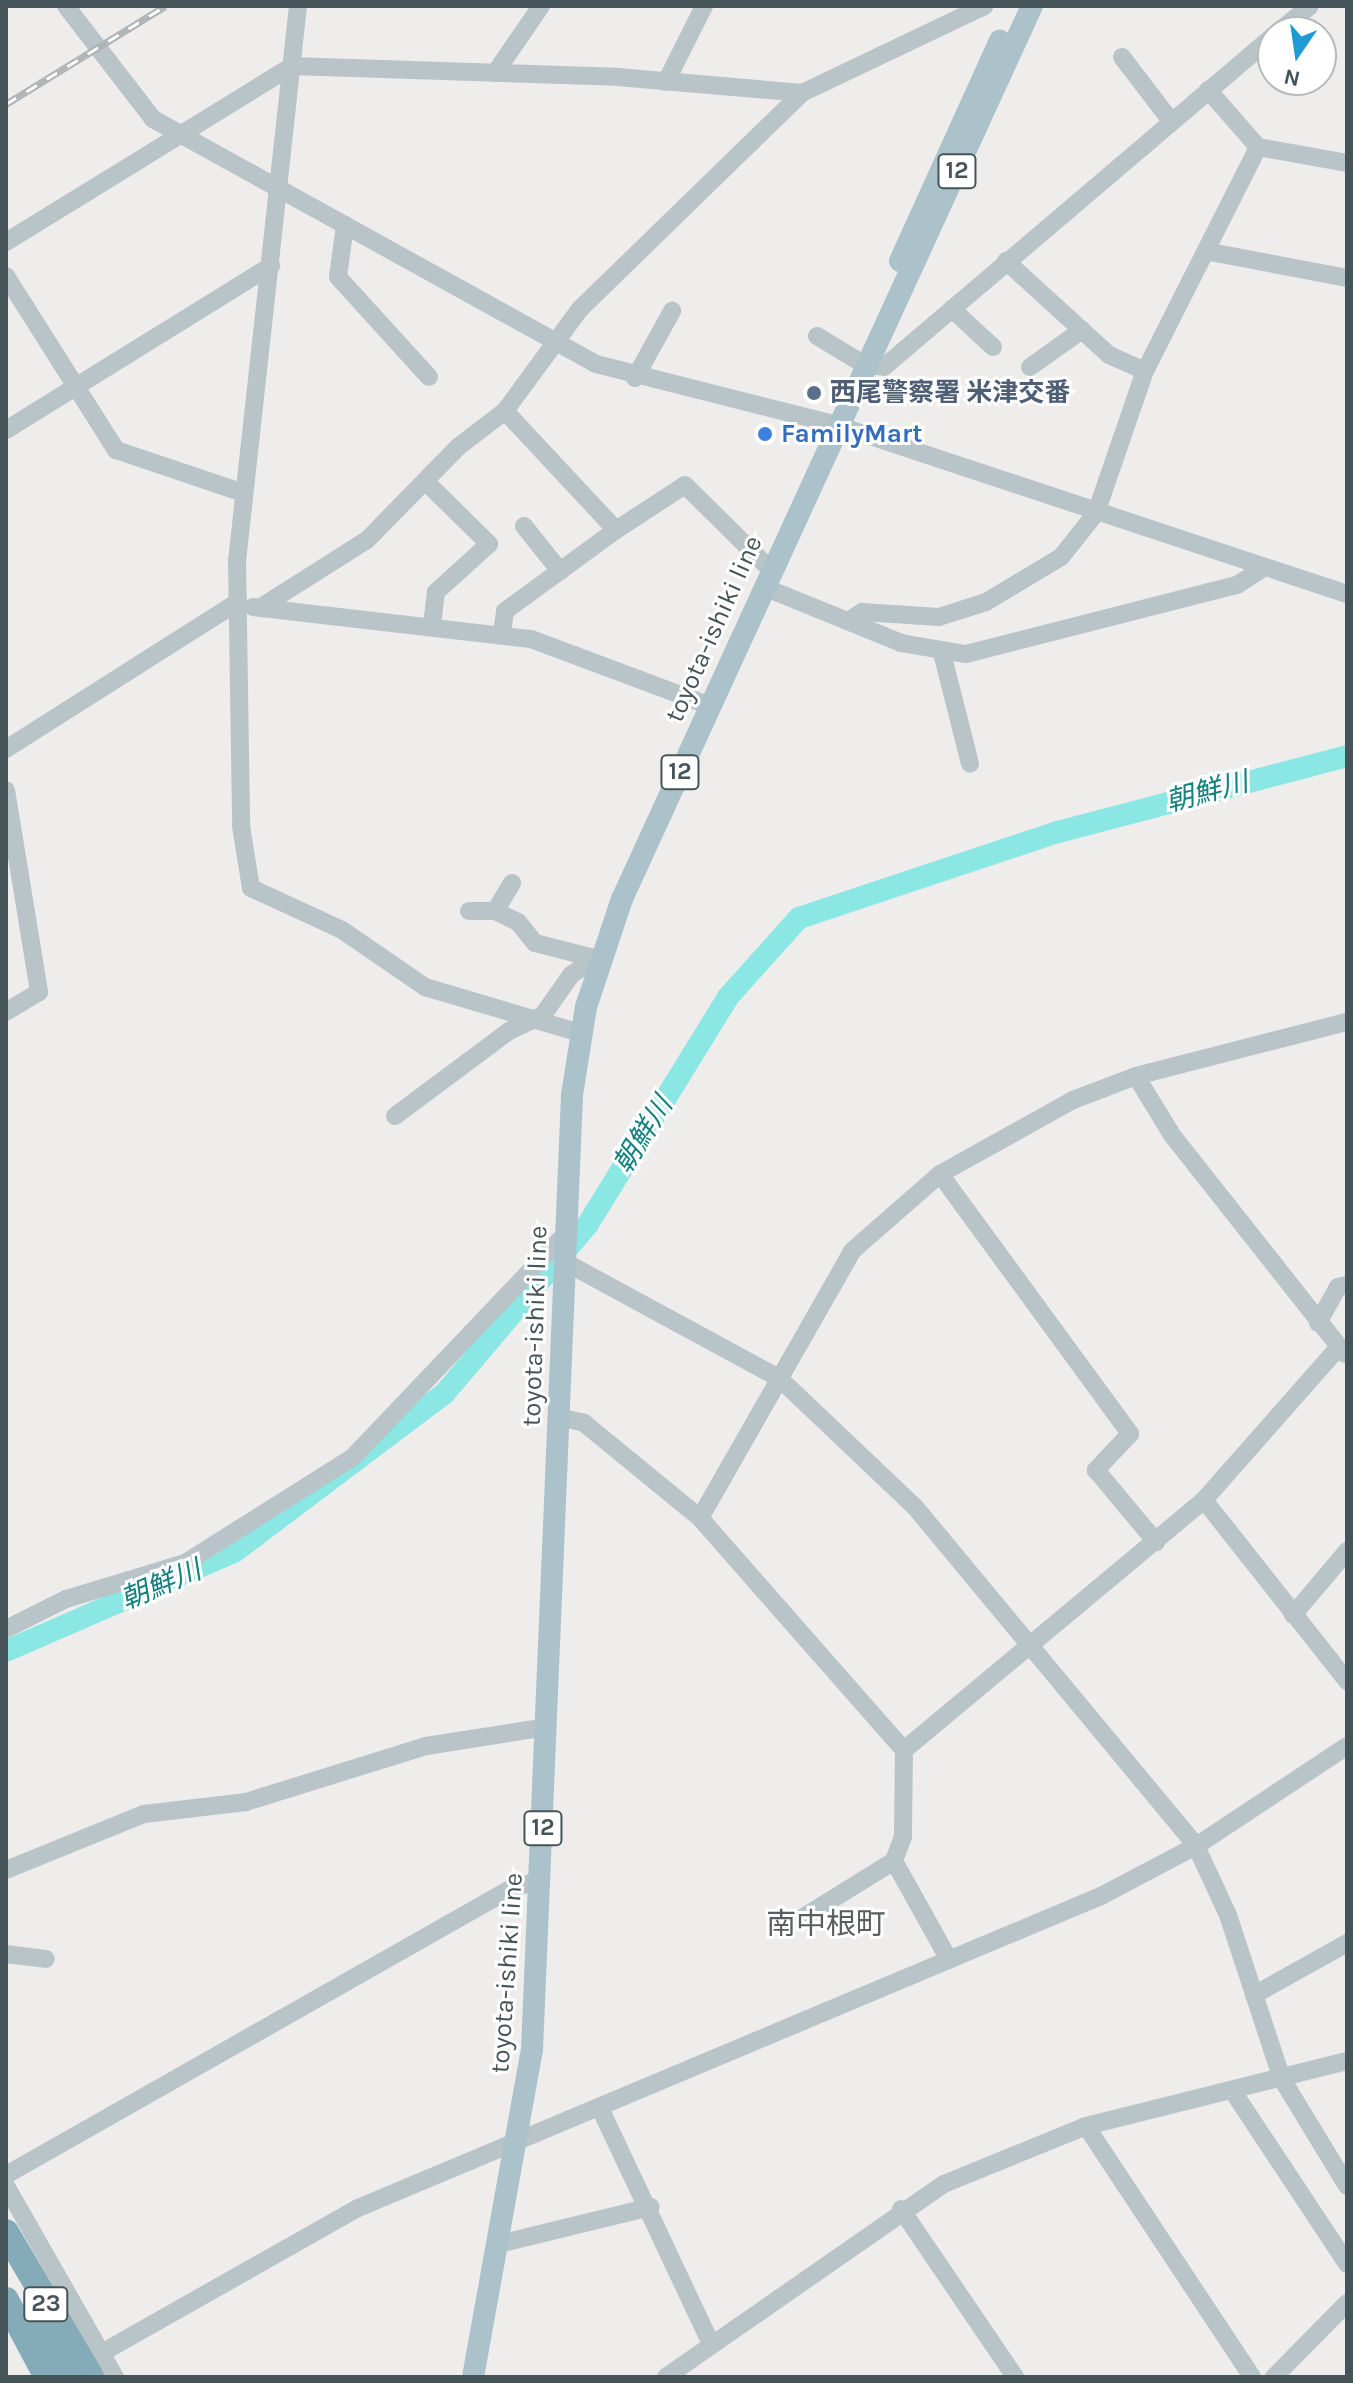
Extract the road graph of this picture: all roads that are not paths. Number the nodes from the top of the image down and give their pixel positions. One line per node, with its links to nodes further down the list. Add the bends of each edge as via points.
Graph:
1 (66, 6): 16 (street, via 128,93)
2 (298, 6): 10 (street)
3 (541, 6): 11 (street)
4 (704, 6): 12 (street)
5 (984, 6): 14 (street)
6 (1016, 6): 30 (main road, toyota-ishiki line / 12, via 890,283)
7 (1032, 6): 30 (main road, toyota-ishiki line / 12)
8 (1257, 49): 13 (street)
9 (1122, 57): 15 (street)
10 (292, 66): 11 (street); 16 (street); 19 (street)
11 (495, 73): 12 (street)
12 (666, 82): 14 (street)
13 (1208, 90): 15 (street); 17 (street)
14 (802, 93): 32 (street, via 580,309)
15 (1171, 121): 23 (street)
16 (177, 135): 19 (street); 21 (street)
17 (1258, 147): 18 (street); 22 (street)
18 (1347, 163)
19 (280, 191): 20 (street); 24 (street)
20 (345, 225): 32 (street); 37 (street, via 338,277)
21 (6, 242)
22 (1210, 252): 26 (street); 36 (street)
23 (1006, 261): 27 (street); 29 (street)
24 (271, 266): 39 (street); 44 (street)
25 (6, 276): 39 (street)
26 (1347, 278)
27 (952, 309): 33 (street); 34 (street, via 884,367)
28 (672, 311): 38 (street)
29 (1082, 330): 35 (street); 36 (street, via 1109,355)
30 (877, 334): 34 (main road, toyota-ishiki line / 12)
31 (817, 336): 34 (street)
32 (559, 341): 38 (street); 40 (street)
33 (993, 347)
34 (863, 364): 41 (main road, toyota-ishiki line / 12)
35 (1030, 367)
36 (1145, 371): 45 (street)
37 (429, 377)
38 (635, 378): 41 (street)
39 (76, 388): 42 (street); 44 (street, via 124,455)
40 (505, 411): 43 (street); 47 (street)
41 (837, 425): 45 (street); 50 (main road, toyota-ishiki line / 12)
42 (6, 430)
43 (425, 481): 53 (street, via 338,563); 55 (street, via 489,544 436,592)
44 (241, 492): 52 (street)
45 (1096, 513): 48 (street); 54 (street, via 1049,570 986,602 939,617 862,612)
46 (524, 526): 49 (street)
47 (616, 530): 49 (street); 50 (street, via 685,485)
48 (1262, 569): 51 (street); 57 (street, via 1237,585 966,654)
49 (560, 571): 56 (street, via 505,611)
50 (768, 579): 54 (street); 58 (main road, toyota-ishiki line / 12)
51 (1347, 594)
52 (238, 604): 53 (street); 59 (street); 67 (street, via 241,826 251,888 342,930 425,987)
53 (261, 607): 55 (street)
54 (848, 621): 57 (street)
55 (432, 624): 56 (street)
56 (502, 633): 58 (street, via 586,655)
57 (942, 653): 60 (street)
58 (710, 706): 65 (main road, toyota-ishiki line / 12)
59 (6, 749)
60 (970, 764)
61 (6, 790): 66 (street, via 39,992)
62 (512, 883): 64 (street)
63 (469, 911): 64 (street)
64 (495, 911): 65 (street, via 518,922 535,943)
65 (597, 957): 67 (street); 69 (main road, toyota-ishiki line / 12)
66 (6, 1012)
67 (533, 1021): 69 (street); 71 (street)
68 (1347, 1022): 70 (street)
69 (580, 1033): 73 (main road, toyota-ishiki line / 12)
70 (1136, 1076): 72 (street, via 1073,1100); 76 (street, via 1172,1135)
71 (395, 1116)
72 (940, 1174): 78 (street, via 852,1251); 82 (street, via 1130,1434 1096,1470)
73 (567, 1235): 74 (main road, toyota-ishiki line / 12); 85 (street, via 353,1457 185,1563 66,1599)
74 (565, 1268): 78 (street); 79 (main road, toyota-ishiki line / 12)
75 (1347, 1285): 76 (street, via 1338,1287)
76 (1318, 1323): 77 (street)
77 (1343, 1352): 80 (street)
78 (779, 1378): 81 (street); 86 (street, via 915,1507)
79 (559, 1417): 81 (street, via 584,1423); 88 (main road, toyota-ishiki line / 12)
80 (1204, 1500): 82 (street); 84 (street)
81 (700, 1518): 90 (street)
82 (1156, 1542): 86 (street)
83 (1347, 1551): 84 (street)
84 (1293, 1615): 87 (street)
85 (6, 1629)
86 (1031, 1645): 90 (street); 91 (street)
87 (1347, 1681)
88 (548, 1727): 93 (street, via 426,1746 246,1802 144,1814); 94 (main road, toyota-ishiki line / 12)
89 (1347, 1746): 91 (street)
90 (904, 1750): 92 (street, via 903,1837)
91 (1196, 1846): 99 (street); 100 (street)
92 (894, 1861): 95 (street); 99 (street)
93 (6, 1870)
94 (541, 1880): 106 (main road, toyota-ishiki line / 12, via 532,2050); 107 (street, via 512,1888)
95 (794, 1923)
96 (1347, 1943): 100 (street)
97 (6, 1954): 98 (street)
98 (46, 1959)
99 (949, 1960): 104 (street)
100 (1254, 1995): 102 (street)
101 (1347, 2061): 102 (street)
102 (1282, 2079): 103 (street); 109 (street)
103 (1232, 2090): 105 (street); 115 (street)
104 (600, 2108): 106 (street); 110 (street)
105 (1086, 2126): 111 (street); 127 (street)
106 (518, 2143): 113 (main road, toyota-ishiki line / 12); 120 (street, via 358,2208)
107 (6, 2175)
108 (6, 2186): 120 (street)
109 (1347, 2186)
110 (651, 2207): 113 (street); 119 (street)
111 (901, 2209): 119 (street); 126 (street)
112 (6, 2232): 120 (highway, 23)
113 (499, 2244): 124 (main road, toyota-ishiki line / 12)
114 (6, 2259): 120 (highway, 23)
115 (1347, 2264)
116 (6, 2300): 122 (highway, 23)
117 (1347, 2303): 128 (street)
118 (6, 2334): 121 (highway, 23)
119 (711, 2344): 125 (street)
120 (93, 2371): 123 (street)
121 (27, 2377)
122 (47, 2377)
123 (58, 2377)
124 (473, 2377)
125 (666, 2377)
126 (1015, 2377)
127 (1252, 2377)
128 (1274, 2377)

